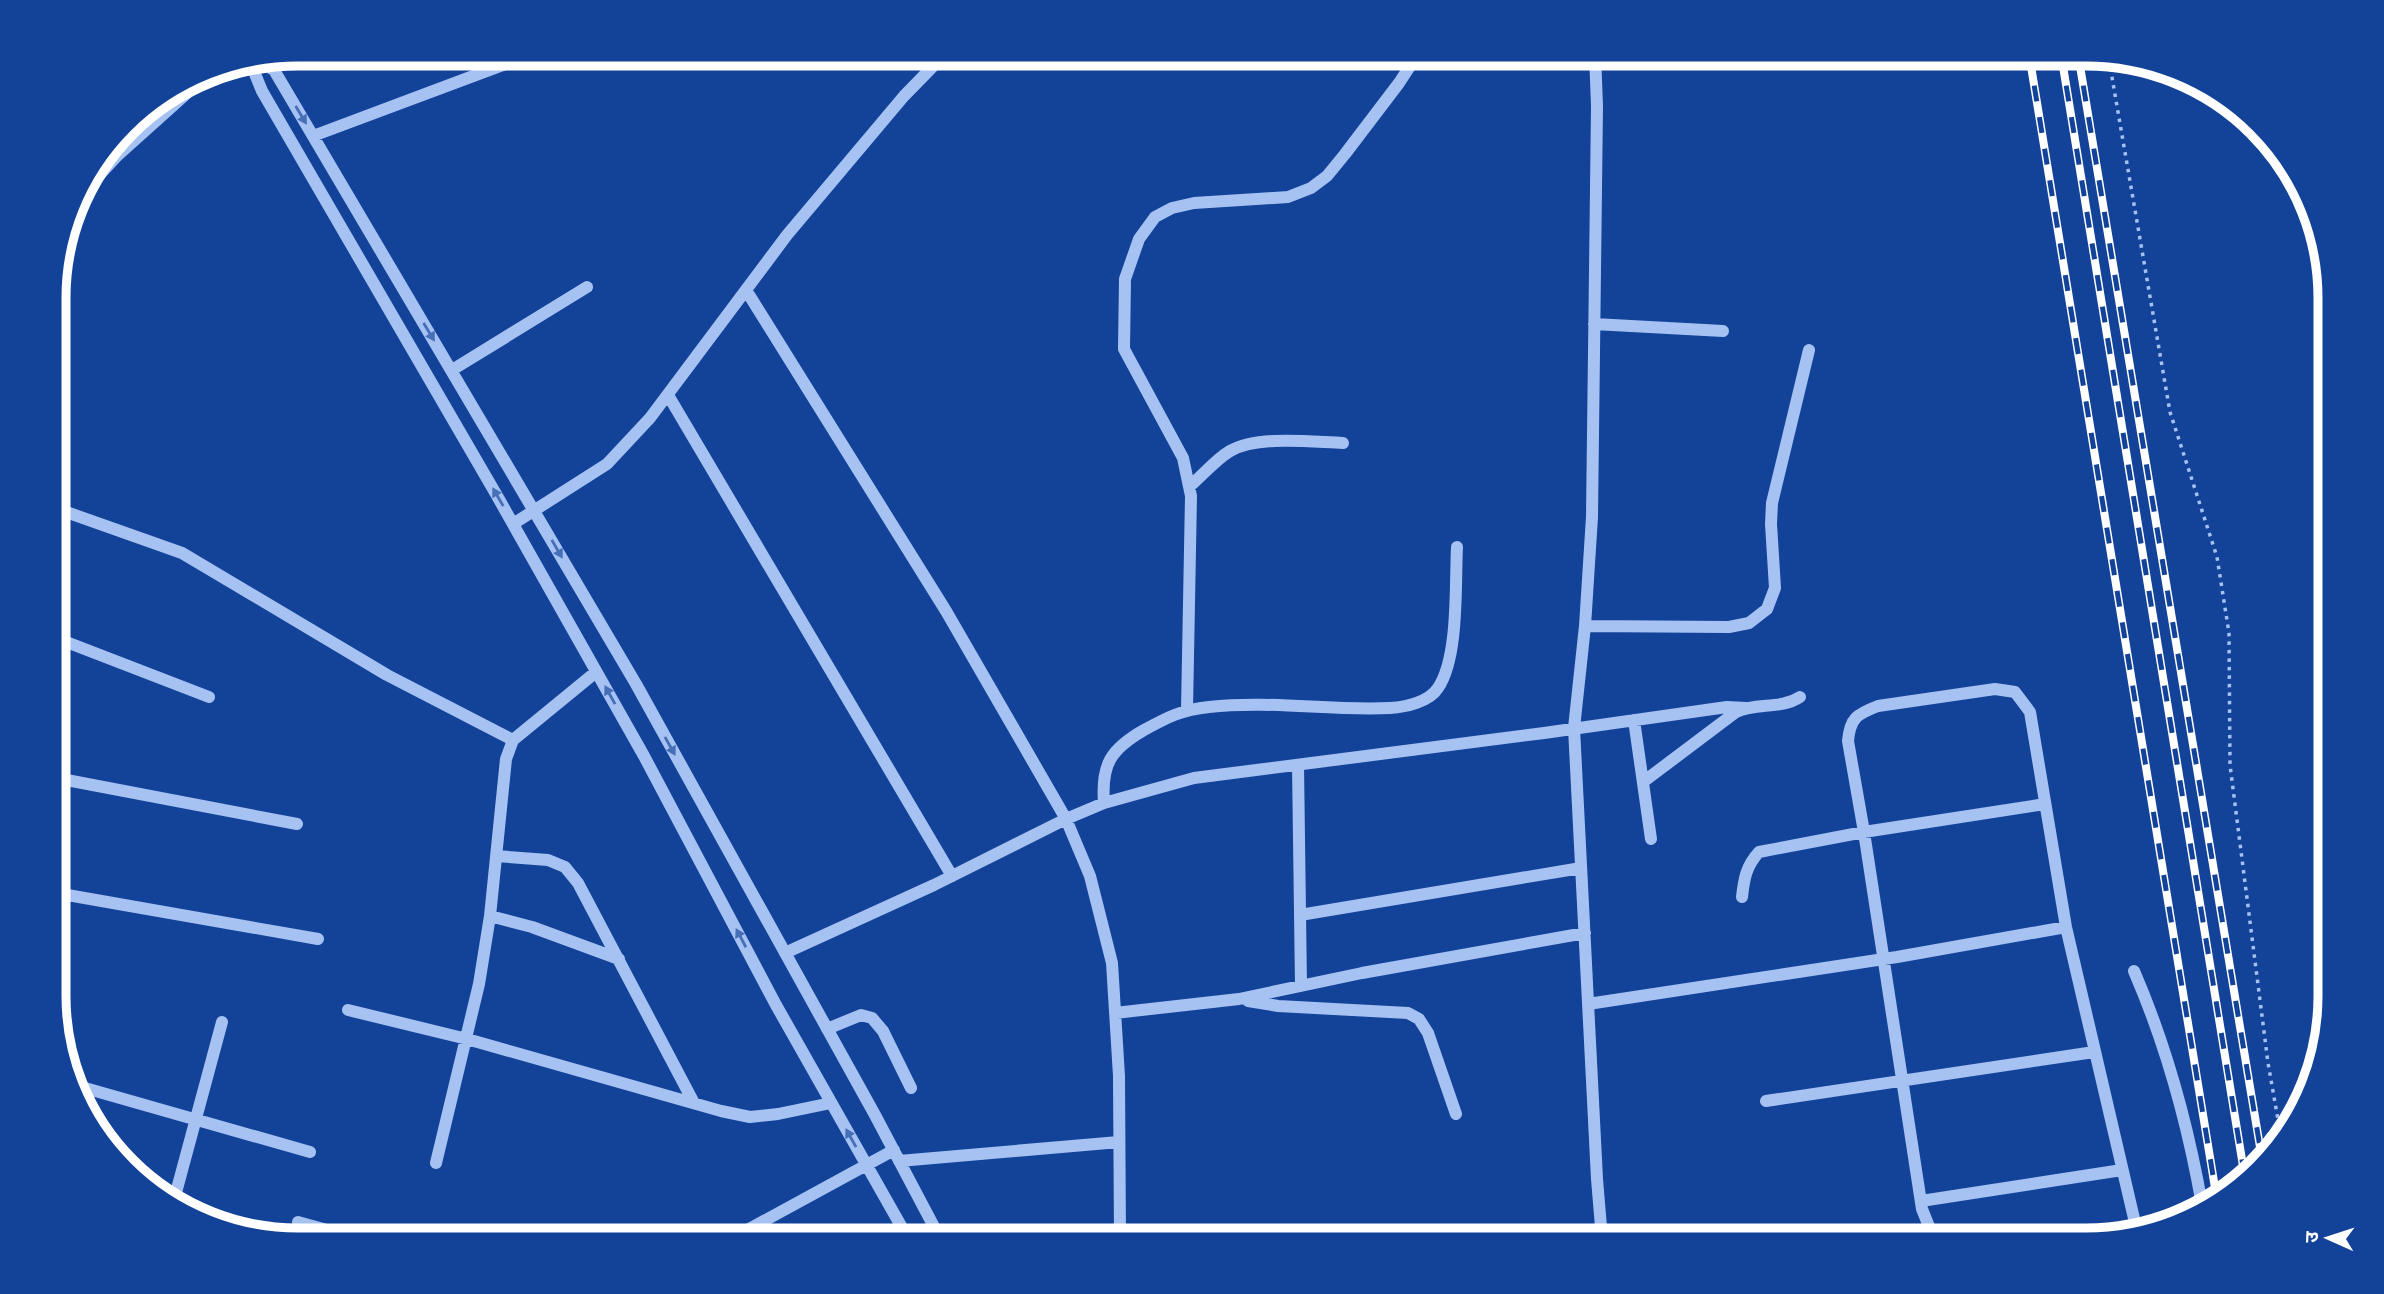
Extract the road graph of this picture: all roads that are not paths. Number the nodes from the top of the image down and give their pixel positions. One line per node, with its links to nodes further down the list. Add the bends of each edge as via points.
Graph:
1 (500, 66): 8 (street)
2 (933, 66): 11 (street, via 787,235)
3 (1410, 66): 20 (street, via 1345,154 1311,188 1288,197 1172,208 1155,217 1139,239 1125,279 1124,349 1183,458)
4 (1595, 66): 14 (street)
5 (270, 68): 8 (street, one-way to 8)
6 (254, 71): 13 (street)
7 (178, 101): 9 (street)
8 (313, 136): 12 (street)
9 (110, 164)
10 (587, 287): 17 (street)
11 (746, 290): 18 (street); 40 (street, via 946,611)
12 (414, 306): 13 (street); 17 (street, one-way to 17)
13 (394, 318): 23 (street, one-way to 13)
14 (1594, 324): 15 (street); 25 (street, via 1592,517)
15 (1723, 331)
16 (1809, 350): 25 (street, via 1773,503 1775,588 1767,609 1749,623 1729,627)
17 (452, 370): 21 (street)
18 (667, 395): 21 (street, via 607,464); 46 (street)
19 (1343, 443): 20 (street, via 1254,443 1230,451)
20 (1189, 487): 31 (street)
21 (534, 511): 23 (street); 54 (street, one-way to 54)
22 (67, 512): 34 (street, via 182,553 387,675)
23 (513, 524): 27 (street)
24 (1457, 547): 31 (street, via 1452,651 1437,691 1423,701 1392,708 1243,705)
25 (1585, 626): 33 (street)
26 (66, 642): 28 (street)
27 (596, 672): 34 (street); 71 (street, one-way to 27)
28 (209, 697)
29 (1800, 697): 30 (street, via 1777,706)
30 (1746, 708): 32 (street); 37 (street)
31 (1187, 710): 38 (street, via 1175,712 1112,754 1102,779)
32 (1634, 720): 33 (street); 37 (street)
33 (1574, 728): 35 (street); 45 (street)
34 (513, 740): 44 (street, via 503,774)
35 (1298, 765): 38 (street, via 1194,778); 49 (street)
36 (66, 780): 41 (street)
37 (1643, 782): 43 (street)
38 (1104, 803): 40 (street)
39 (2045, 804): 42 (street); 42 (street, via 2030,712 2015,692 1995,689 1878,706 1853,719 1849,727 1849,753); 51 (street)
40 (1066, 819): 46 (street); 62 (street, via 1090,876 1112,963)
41 (297, 824)
42 (1864, 832): 48 (street, via 1759,852 1749,863); 56 (street)
43 (1651, 838)
44 (496, 856): 50 (street); 55 (street, via 548,860 565,867)
45 (1581, 868): 49 (street); 52 (street)
46 (953, 876): 54 (street)
47 (66, 895): 53 (street)
48 (1742, 897)
49 (1300, 915): 58 (street)
50 (490, 916): 55 (street); 65 (street)
51 (2066, 927): 56 (street); 66 (street)
52 (1585, 933): 58 (street); 60 (street)
53 (318, 939)
54 (785, 953): 64 (street)
55 (619, 958): 72 (street)
56 (1883, 959): 60 (street); 67 (street)
57 (2134, 971): 82 (street, via 2172,1073)
58 (1301, 986): 59 (street)
59 (1239, 999): 62 (street); 73 (street, via 1278,1006 1408,1013 1429,1033)
60 (1588, 1004): 86 (street)
61 (348, 1010): 65 (street)
62 (1115, 1013): 75 (street)
63 (222, 1022): 74 (street)
64 (827, 1029): 69 (street, via 861,1014 872,1018); 77 (street)
65 (467, 1040): 72 (street); 78 (street)
66 (2094, 1052): 67 (street); 80 (street)
67 (1902, 1081): 70 (street); 83 (street)
68 (86, 1088): 74 (street)
69 (911, 1088)
70 (1766, 1101)
71 (831, 1102): 72 (street, via 750,1116); 79 (street, one-way to 71)
72 (694, 1103)
73 (1456, 1114)
74 (196, 1119): 76 (street); 81 (street)
75 (1119, 1142): 77 (street); 92 (street)
76 (310, 1152)
77 (896, 1155): 79 (street); 91 (street)
78 (436, 1163)
79 (866, 1165): 89 (street); 90 (street)
80 (2122, 1170): 83 (street); 85 (street)
81 (176, 1192)
82 (2200, 1197)
83 (1921, 1202): 87 (street)
84 (298, 1222): 88 (street)
85 (2135, 1222)
86 (1601, 1227)
87 (1930, 1227)
88 (320, 1228)
89 (751, 1228)
90 (902, 1228)
91 (931, 1228)
92 (1120, 1228)

